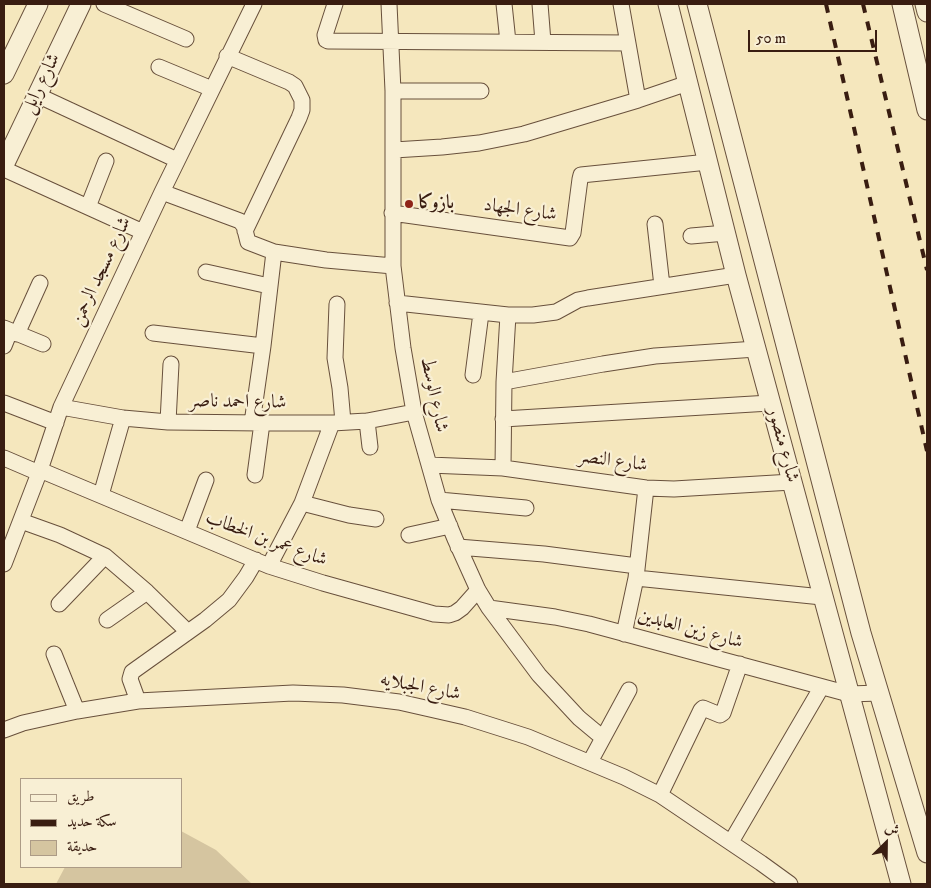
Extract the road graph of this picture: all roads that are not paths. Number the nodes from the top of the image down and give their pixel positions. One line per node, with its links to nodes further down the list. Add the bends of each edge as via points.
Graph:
1 (38, 4): 22 (street, شارع رايل)
2 (81, 4): 27 (street, شارع رايل)
3 (104, 4): 15 (street)
4 (254, 4): 20 (street, شارع مسجد الرحمن)
5 (335, 4): 16 (street, via 326,40)
6 (389, 4): 16 (street, شارع الوسط)
7 (504, 4): 17 (street)
8 (540, 4): 18 (street)
9 (621, 4): 19 (street)
10 (668, 4): 23 (street, شارع منصور)
11 (697, 4): 110 (street, شارع منصور)
12 (902, 4): 29 (street)
13 (925, 4): 14 (street)
14 (927, 12)
15 (186, 39)
16 (392, 42): 17 (street); 25 (street, شارع الوسط)
17 (508, 42): 18 (street)
18 (543, 42): 19 (street)
19 (628, 43): 28 (street)
20 (227, 56): 24 (street, شارع مسجد الرحمن); 40 (street, via 289,82 295,86 302,100 299,118)
21 (160, 67): 24 (street)
22 (4, 74)
23 (688, 83): 28 (street); 33 (street, شارع منصور)
24 (212, 89): 31 (street, شارع مسجد الرحمن)
25 (393, 91): 26 (street); 30 (street, شارع الوسط)
26 (481, 91)
27 (37, 95): 31 (street); 34 (street, شارع رايل)
28 (638, 100): 30 (street, via 524,134 469,144)
29 (927, 110)
30 (394, 150): 38 (street, شارع الوسط)
31 (177, 160): 36 (street, شارع مسجد الرحمن)
32 (106, 161): 37 (street)
33 (708, 162): 38 (street, شارع الجهاد, via 581,176 570,238); 42 (street, شارع منصور)
34 (4, 164)
35 (4, 169): 37 (street)
36 (162, 192): 40 (street, via 240,221); 41 (street, شارع مسجد الرحمن)
37 (88, 207): 41 (street)
38 (392, 213): 45 (street, شارع الوسط)
39 (655, 224): 50 (street)
40 (245, 230): 44 (street, via 248,242)
41 (142, 232): 66 (street, شارع مسجد الرحمن)
42 (726, 233): 43 (street); 47 (street, شارع منصور)
43 (691, 236)
44 (274, 252): 45 (street); 49 (street)
45 (393, 266): 51 (street, شارع الوسط)
46 (206, 272): 49 (street)
47 (736, 275): 50 (street); 60 (street, شارع منصور)
48 (40, 282): 55 (street)
49 (269, 286): 59 (street)
50 (662, 286): 54 (street, via 578,300 556,312)
51 (397, 303): 53 (street); 67 (street, شارع الوسط)
52 (337, 304): 74 (street, via 334,358 340,388)
53 (481, 313): 54 (street); 62 (street)
54 (508, 316): 63 (street)
55 (11, 331): 57 (street); 58 (street)
56 (153, 333): 59 (street)
57 (43, 344)
58 (4, 346)
59 (263, 346): 73 (street)
60 (756, 349): 63 (street, via 655,356); 65 (street, شارع منصور)
61 (171, 364): 71 (street)
62 (474, 375)
63 (504, 382): 69 (street)
64 (4, 403): 72 (street)
65 (770, 403): 69 (street); 82 (street, شارع منصور)
66 (62, 407): 68 (street, شارع احمد ناصر); 72 (street, شارع مسجد الرحمن)
67 (414, 412): 70 (street, شارع احمد ناصر); 77 (street, شارع الوسط)
68 (122, 418): 71 (street, شارع احمد ناصر); 84 (street)
69 (503, 419): 78 (street)
70 (367, 421): 74 (street, شارع احمد ناصر); 75 (street)
71 (168, 422): 73 (street, شارع احمد ناصر)
72 (56, 423): 79 (street, شارع مسجد الرحمن)
73 (257, 423): 74 (street, شارع احمد ناصر); 80 (street)
74 (337, 423): 86 (street)
75 (370, 447)
76 (4, 458): 79 (street, شارع عمر بن الخطاب)
77 (429, 465): 78 (street, شارع النصر); 85 (street, شارع الوسط)
78 (503, 468): 83 (street, شارع النصر)
79 (39, 472): 84 (street, شارع عمر بن الخطاب); 89 (street, شارع مسجد الرحمن)
80 (255, 475)
81 (206, 480): 91 (street)
82 (792, 482): 83 (street, شارع النصر, via 698,489); 100 (street, شارع منصور)
83 (646, 488): 97 (street)
84 (102, 495): 91 (street, شارع عمر بن الخطاب)
85 (439, 500): 87 (street); 90 (street, شارع الوسط)
86 (302, 503): 88 (street); 95 (street)
87 (526, 508)
88 (376, 519)
89 (21, 521): 94 (street); 96 (street, شارع مسجد الرحمن)
90 (450, 526): 92 (street); 93 (street, شارع الوسط)
91 (187, 531): 95 (street, شارع عمر بن الخطاب)
92 (409, 535)
93 (458, 547): 97 (street, via 544,554); 98 (street, شارع الوسط)
94 (106, 556): 99 (street); 101 (street)
95 (263, 563): 98 (street, شارع عمر بن الخطاب, via 440,615 455,613); 104 (street, via 229,600)
96 (4, 564)
97 (637, 572): 100 (street); 105 (street)
98 (478, 590): 102 (street, شارع الوسط)
99 (148, 592): 103 (street); 104 (street)
100 (822, 597): 111 (street, شارع منصور)
101 (59, 604)
102 (488, 608): 105 (street, شارع زين العابدين, via 555,617); 115 (street, شارع الوسط, via 539,675 579,718)
103 (106, 620)
104 (188, 632): 112 (street, via 132,672 130,679)
105 (624, 634): 107 (street, شارع زين العابدين)
106 (54, 654): 113 (street)
107 (740, 664): 108 (street, شارع زين العابدين); 117 (street, via 723,713 701,710)
108 (821, 688): 111 (street, شارع زين العابدين); 118 (street)
109 (629, 690): 115 (street)
110 (879, 693): 111 (street, شارع زين العابدين); 119 (street, شارع منصور)
111 (849, 694): 121 (street, شارع منصور)
112 (138, 701): 113 (street, شارع الجبلايه); 116 (street, شارع الجبلايه, via 293,694 399,702 465,717 528,737)
113 (77, 711): 114 (street, شارع الجبلايه)
114 (4, 730)
115 (603, 738): 116 (street)
116 (590, 762): 117 (street, شارع الجبلايه)
117 (660, 795): 118 (street, شارع الجبلايه)
118 (731, 842): 120 (street, شارع الجبلايه)
119 (927, 853)
120 (790, 884)
121 (900, 884)

